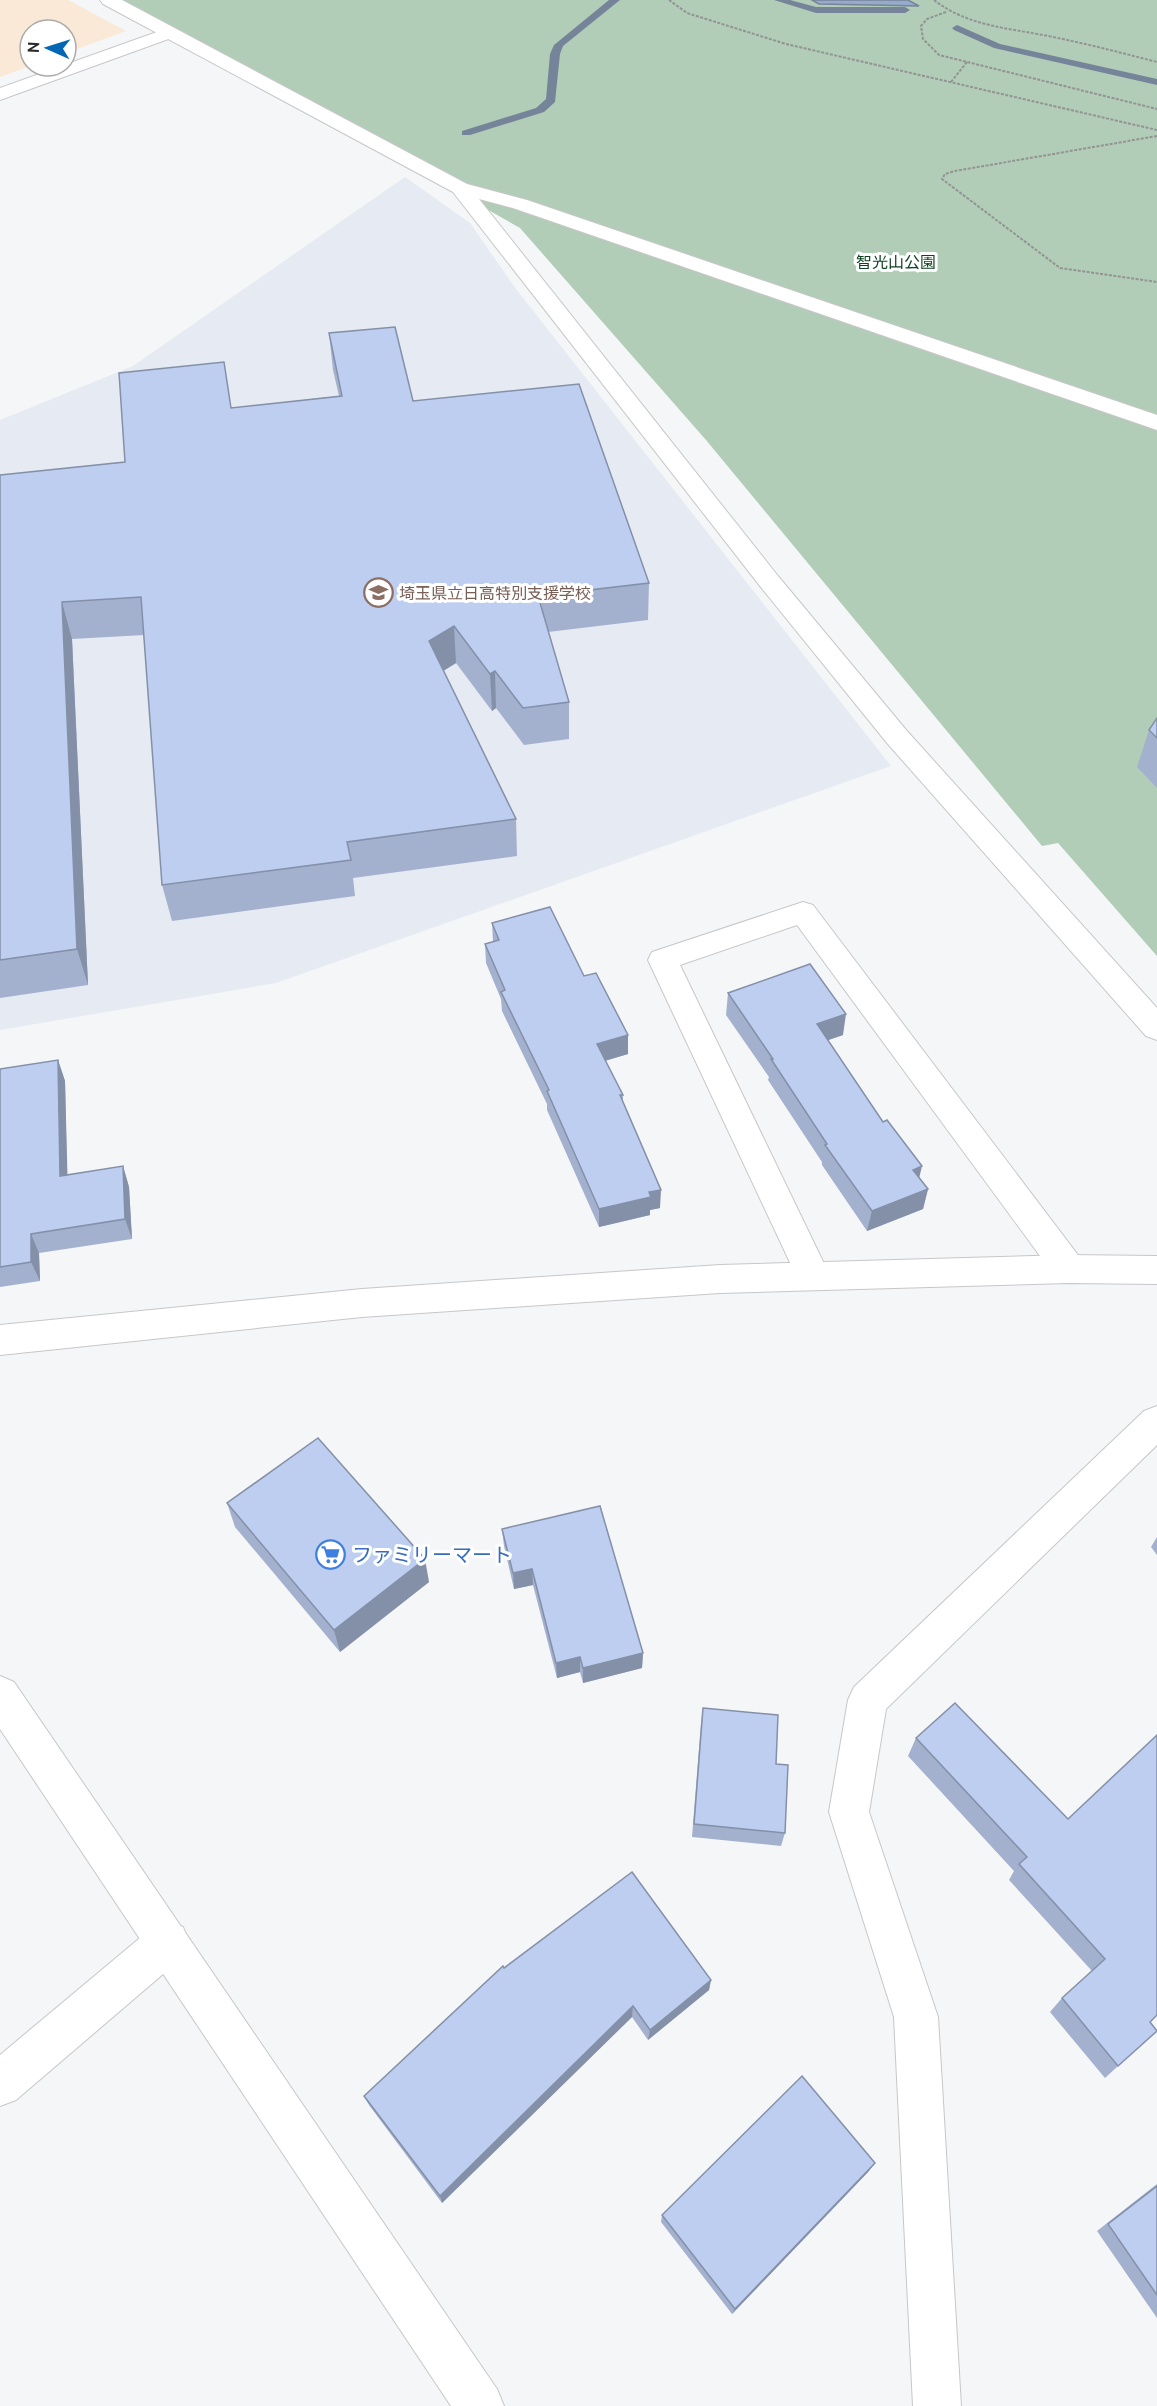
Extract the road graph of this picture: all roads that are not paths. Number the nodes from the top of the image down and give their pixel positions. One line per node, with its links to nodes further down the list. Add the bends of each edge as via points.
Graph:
1 (109, 0): 2 (street)
2 (168, 33): 3 (street); 4 (street)
3 (0, 94)
4 (460, 188): 5 (street, via 520,204); 6 (street, via 897,737)
5 (1157, 423)
6 (1157, 1028)
7 (1069, 1269): 8 (street); 9 (street); 9 (street, via 803,912 663,960)
8 (1157, 1270)
9 (813, 1276): 10 (street, via 362,1303)
10 (0, 1340)
11 (1157, 1422): 16 (street, via 868,1700 849,1812 916,2017)
12 (0, 1695): 13 (street)
13 (168, 1942): 14 (street); 15 (street)
14 (0, 2084)
15 (480, 2406)
16 (937, 2406)

